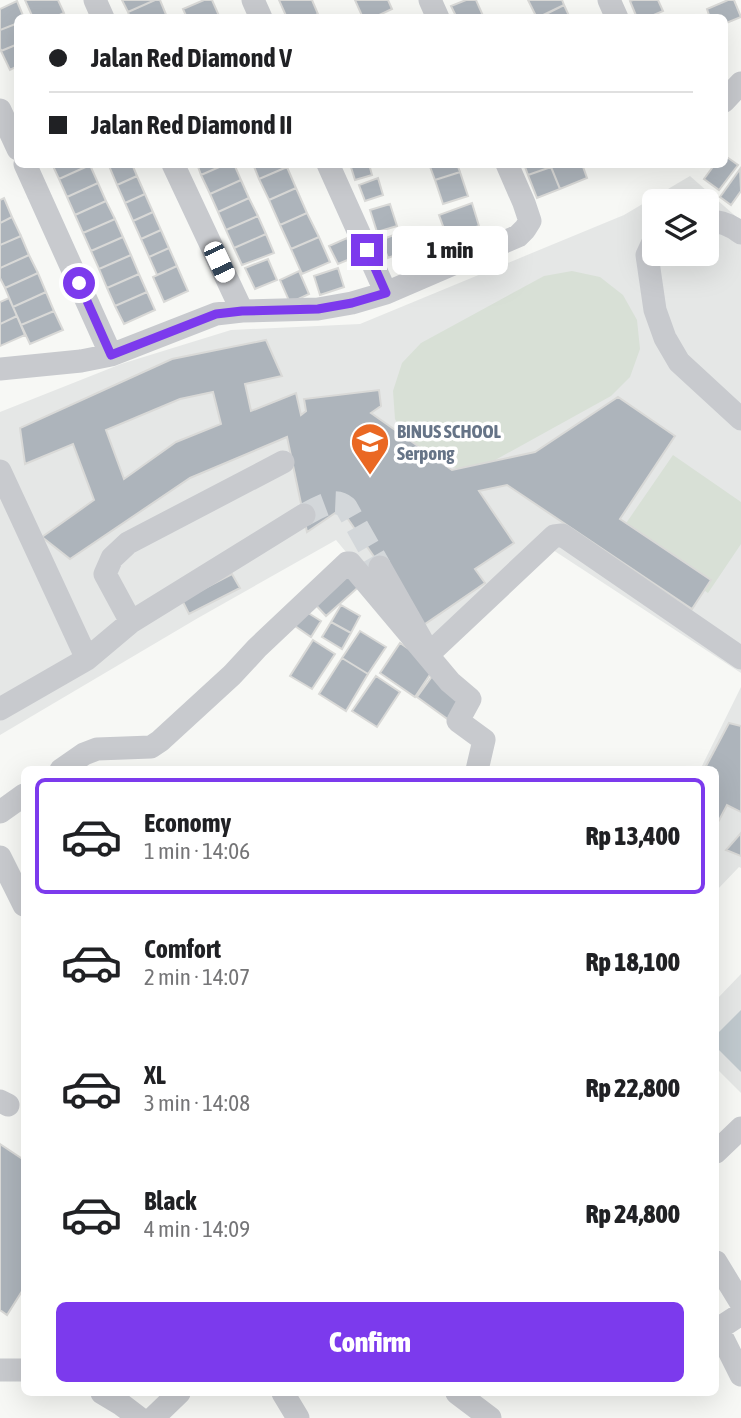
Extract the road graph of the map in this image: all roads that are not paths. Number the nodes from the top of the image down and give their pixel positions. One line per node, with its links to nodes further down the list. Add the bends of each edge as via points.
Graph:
1 (741, 83): 2 (street)
2 (728, 97)
3 (0, 110): 4 (street)
4 (14, 140)
5 (27, 168): 14 (street)
6 (175, 168): 13 (street)
7 (330, 168): 12 (street)
8 (509, 168): 12 (street, via 530,221 525,229)
9 (719, 221): 10 (street)
10 (741, 233)
11 (648, 266): 16 (street, via 664,338 679,362)
12 (386, 293): 13 (street, via 318,309)
13 (242, 311): 14 (street, via 216,314)
14 (111, 355): 15 (street)
15 (0, 369)
16 (741, 419)
17 (283, 462): 21 (street, via 128,543 112,558 105,574)
18 (0, 471): 23 (street)
19 (304, 515): 21 (street)
20 (380, 567): 22 (street, via 426,648 434,649 554,536 562,535)
21 (131, 622): 23 (street)
22 (741, 658)
23 (88, 659): 24 (street)
24 (1, 707)
25 (67, 766): 26 (street, via 97,749 151,747 160,741 350,563 450,682 470,699 458,721 484,740)
26 (478, 766)
27 (21, 797): 28 (street)
28 (0, 812)
29 (0, 858): 30 (street)
30 (21, 899)
31 (741, 1128): 32 (street)
32 (719, 1149)
33 (719, 1267): 34 (street)
34 (741, 1303)
35 (741, 1314): 36 (street)
36 (719, 1329)
37 (719, 1334): 40 (street)
38 (0, 1370): 39 (street)
39 (21, 1370)
40 (741, 1375)
41 (107, 1396): 45 (street)
42 (176, 1396): 46 (street)
43 (285, 1396): 47 (street)
44 (461, 1396): 48 (street)
45 (139, 1418)
46 (153, 1418)
47 (298, 1418)
48 (490, 1418)

